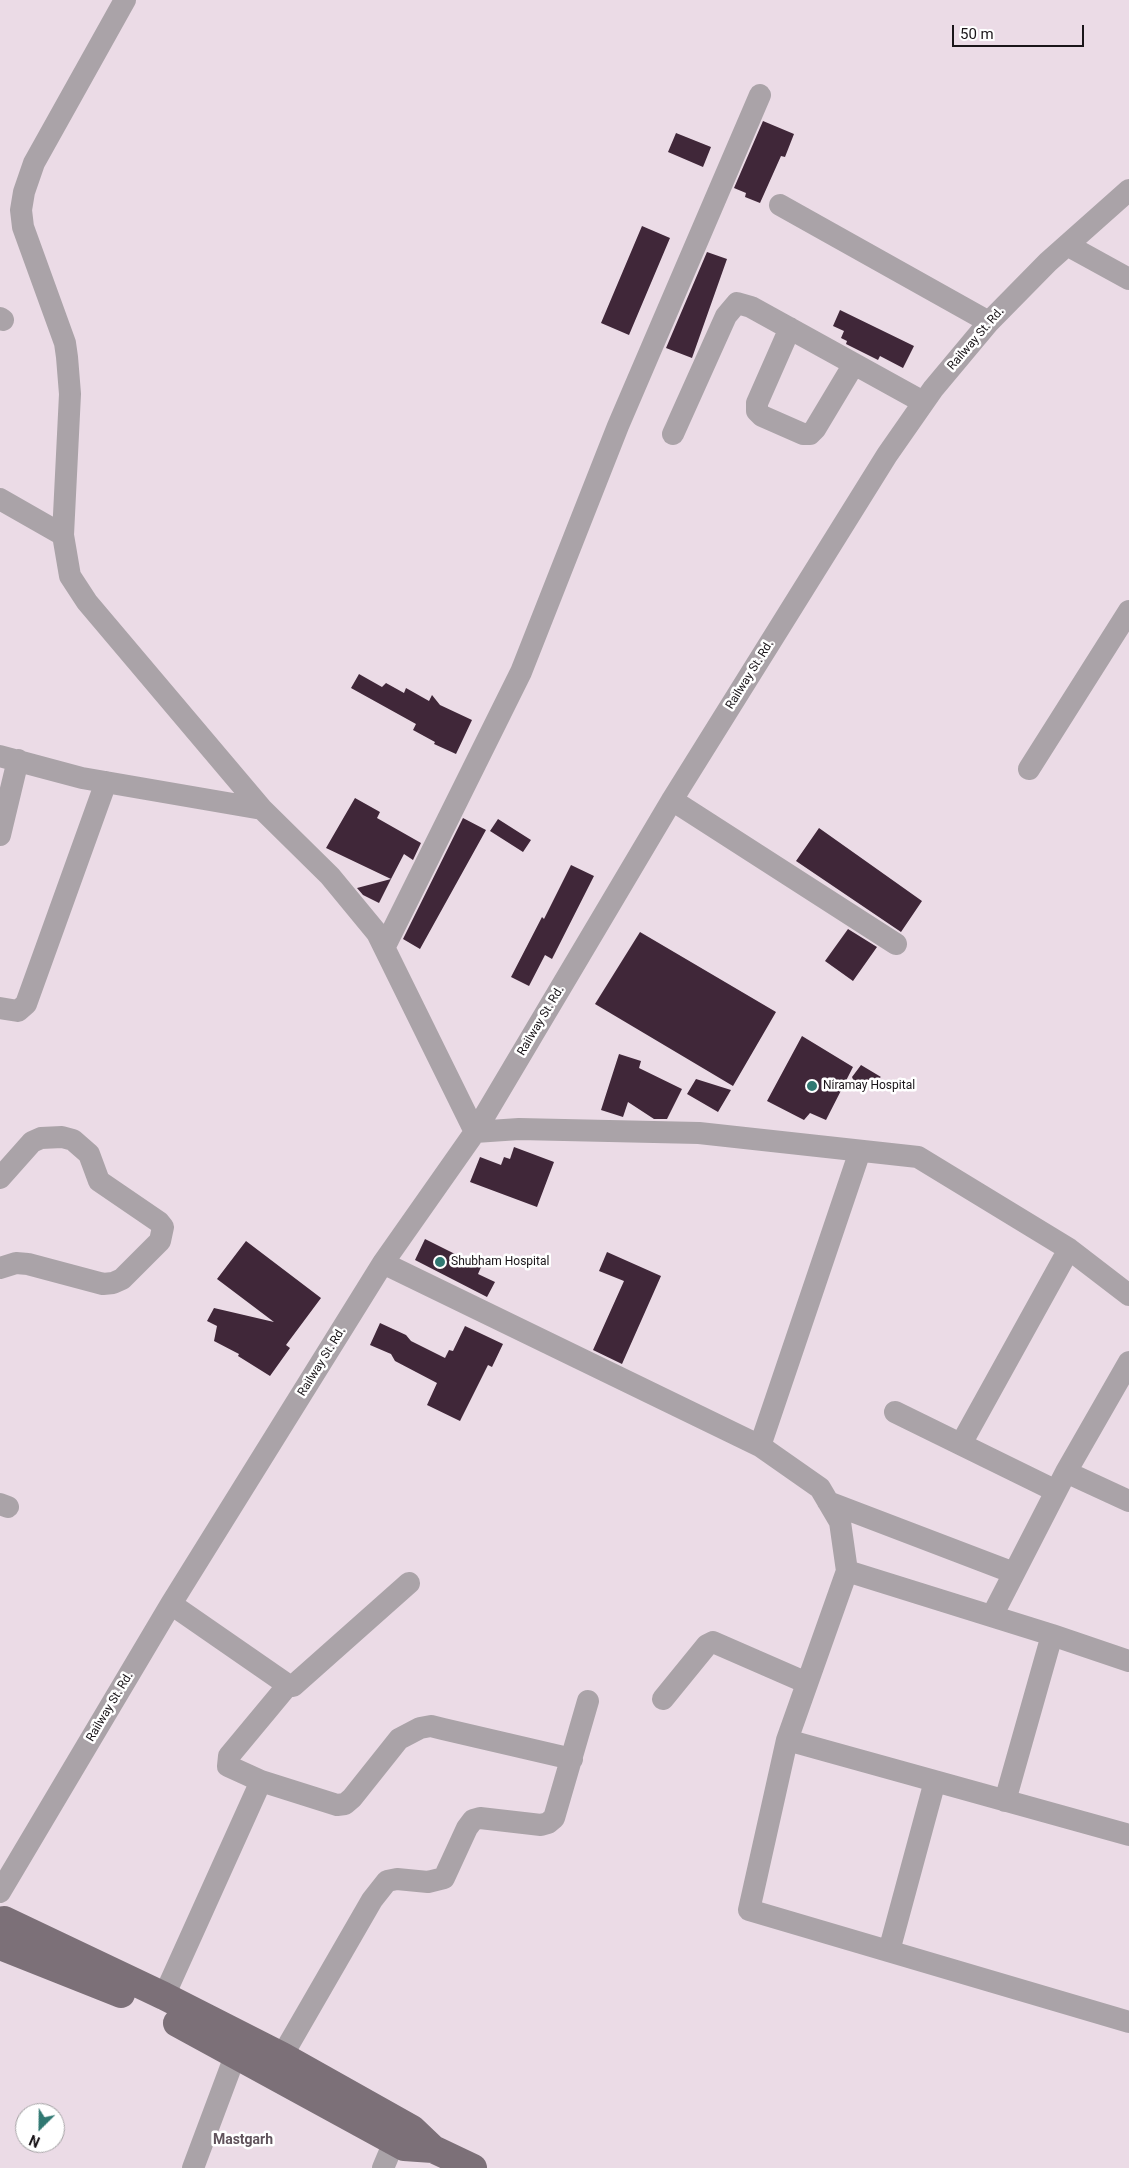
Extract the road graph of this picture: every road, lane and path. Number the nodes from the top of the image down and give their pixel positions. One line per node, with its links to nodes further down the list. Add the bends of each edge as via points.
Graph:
1 (125, 0): 13 (street, via 34,163 21,210 23,228 67,357 70,394)
2 (760, 95): 22 (street, via 618,426 520,672)
3 (1129, 190): 5 (street, Railway St. Rd.)
4 (780, 205): 7 (street)
5 (1067, 245): 6 (street); 7 (street, Railway St. Rd.)
6 (1129, 280)
7 (989, 322): 10 (street, Railway St. Rd.)
8 (790, 328): 9 (street); 9 (street, via 757,403 757,411 762,416 810,434); 11 (street, via 745,304 732,306)
9 (854, 364): 10 (street)
10 (923, 402): 18 (street, Railway St. Rd.)
11 (673, 434)
12 (0, 499): 13 (street)
13 (63, 535): 19 (street, via 70,576 82,596)
14 (1129, 611): 16 (street)
15 (9, 758): 17 (street); 20 (street)
16 (1029, 769)
17 (106, 782): 19 (street); 23 (street, via 26,1004 18,1011)
18 (672, 800): 21 (street); 24 (street, Railway St. Rd.)
19 (262, 809): 22 (street, via 330,876)
20 (0, 835)
21 (896, 944)
22 (385, 946): 24 (street)
23 (0, 1008)
24 (475, 1132): 25 (street, via 520,1129 699,1133); 28 (street, Railway St. Rd.)
25 (860, 1151): 27 (street, via 918,1157); 34 (street)
26 (0, 1178): 29 (street, via 32,1142 56,1136 73,1140 89,1154 99,1181 163,1227 160,1241 122,1279 113,1283 103,1284 28,1264)
27 (1069, 1249): 30 (street); 33 (street)
28 (383, 1264): 34 (street); 41 (street, Railway St. Rd.)
29 (0, 1268)
30 (1129, 1295)
31 (1129, 1362): 35 (street)
32 (896, 1412): 33 (street)
33 (961, 1444): 35 (street)
34 (760, 1446): 37 (street, via 820,1488)
35 (1061, 1482): 36 (street); 39 (street)
36 (1129, 1501)
37 (828, 1502): 38 (street, via 840,1522); 39 (street)
38 (847, 1571): 42 (street); 45 (street)
39 (1014, 1573): 42 (street)
40 (409, 1584): 46 (street, via 296,1685)
41 (171, 1604): 46 (street); 55 (street, Railway St. Rd.)
42 (992, 1616): 43 (street)
43 (1052, 1635): 44 (street); 53 (street)
44 (1129, 1661)
45 (807, 1683): 47 (street, via 712,1642); 49 (street)
46 (288, 1685): 51 (street, via 227,1762 233,1770)
47 (663, 1699)
48 (588, 1701): 50 (street)
49 (787, 1740): 52 (street); 57 (street, via 749,1910)
50 (572, 1759): 51 (street, via 432,1726 408,1732 399,1739 345,1804 337,1805); 61 (street, via 558,1810 548,1823 473,1820 444,1878 428,1882 397,1878 387,1881 372,1900)
51 (261, 1781): 58 (street)
52 (935, 1781): 53 (street); 57 (street)
53 (1004, 1801): 54 (street)
54 (1129, 1835)
55 (0, 1892)
56 (4, 1937): 58 (main road); 60 (main road, via 132,1999)
57 (889, 1952): 59 (street)
58 (164, 1996): 61 (main road)
59 (1129, 2022)
60 (235, 2056): 62 (main road); 64 (street)
61 (282, 2056): 63 (main road, via 412,2129)
62 (394, 2142): 63 (main road, via 404,2147); 65 (street)
63 (434, 2149): 66 (main road)
64 (193, 2168)
65 (383, 2168)
66 (473, 2168)

